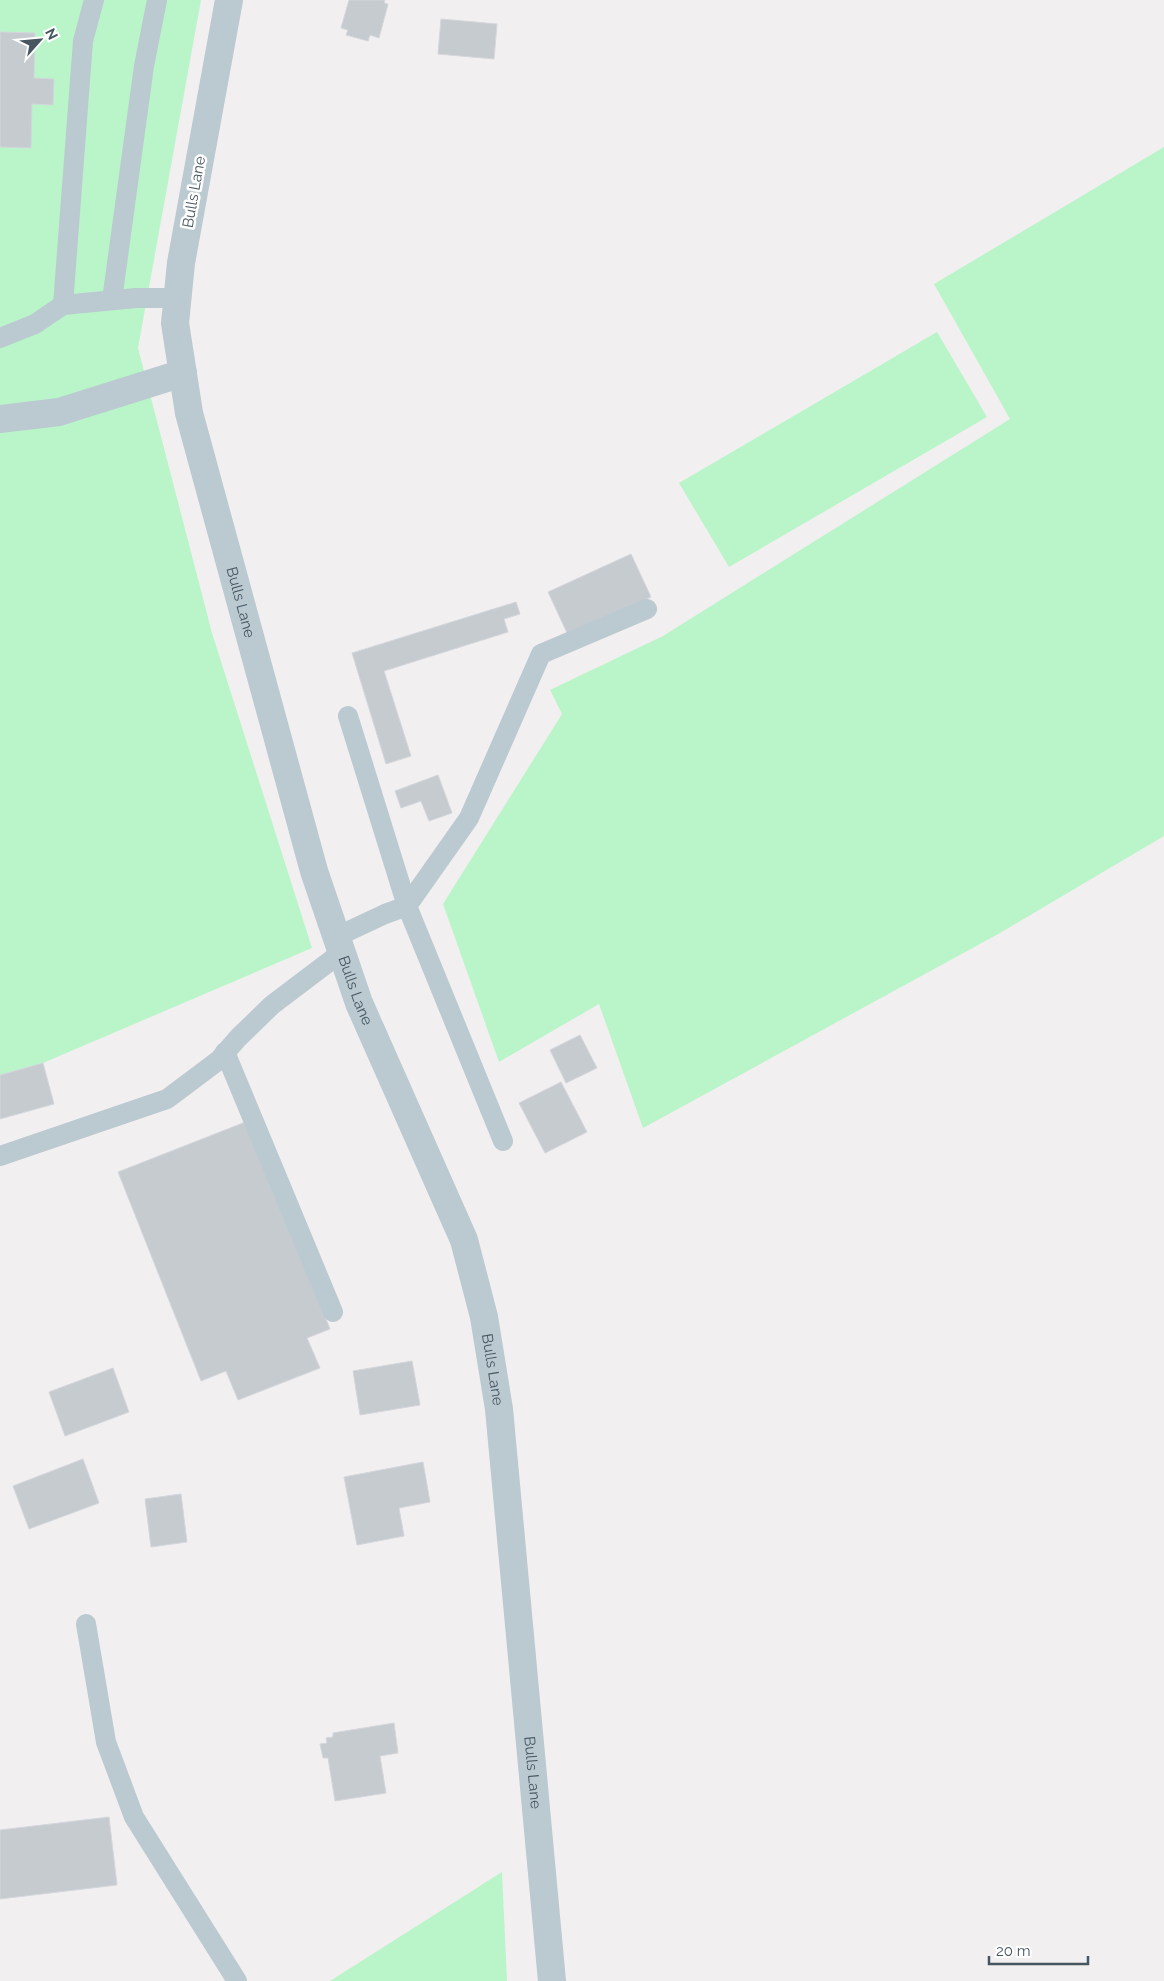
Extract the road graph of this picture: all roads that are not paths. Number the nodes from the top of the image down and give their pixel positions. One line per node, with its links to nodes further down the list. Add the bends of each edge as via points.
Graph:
1 (94, 0): 6 (lane, via 83,40)
2 (157, 0): 5 (lane, via 144,66)
3 (229, 0): 4 (street, Bulls Lane, via 181,262)
4 (178, 298): 5 (lane); 8 (street, Bulls Lane, via 175,323)
5 (112, 300): 6 (lane)
6 (63, 305): 7 (lane, via 35,324)
7 (0, 338)
8 (183, 373): 9 (street, via 59,412); 13 (street, Bulls Lane, via 189,413 314,871)
9 (0, 419)
10 (647, 609): 12 (lane, via 541,654 469,818)
11 (348, 716): 12 (lane)
12 (407, 906): 13 (lane, via 385,914); 15 (lane)
13 (339, 945): 14 (lane); 20 (street, Bulls Lane, via 359,1003 464,1240 484,1317 499,1409)
14 (225, 1052): 16 (lane, via 167,1099); 17 (lane)
15 (503, 1141)
16 (0, 1156)
17 (333, 1312)
18 (86, 1624): 19 (lane, via 106,1742 134,1817)
19 (237, 1981)
20 (552, 1981)

